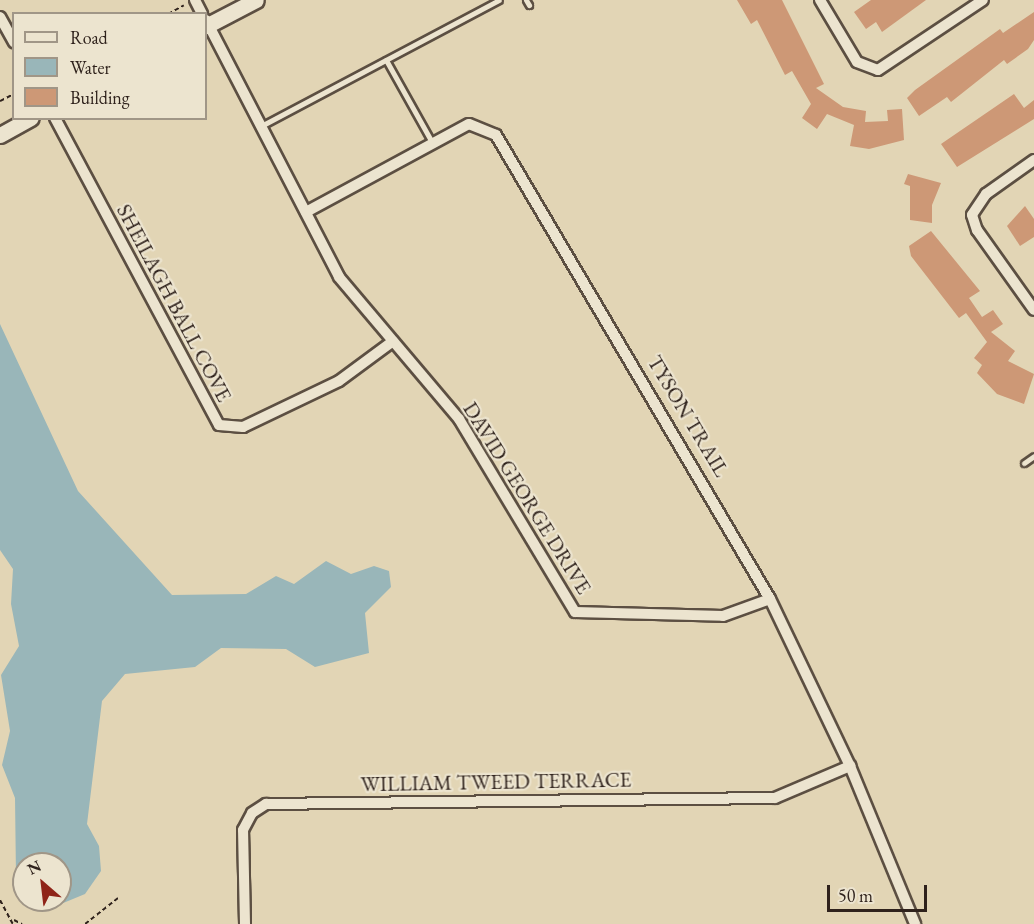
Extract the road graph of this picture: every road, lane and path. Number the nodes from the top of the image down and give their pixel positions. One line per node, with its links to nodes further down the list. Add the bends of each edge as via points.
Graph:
1 (195, 0): 6 (path)
2 (256, 0): 8 (street)
3 (500, 0): 11 (lane)
4 (820, 0): 5 (street, via 857,62 878,70)
5 (983, 0)
6 (172, 12)
7 (0, 17): 10 (street)
8 (207, 20)
9 (207, 25): 14 (street, DAVID GEORGE DRIVE)
10 (12, 38)
11 (386, 60): 14 (lane); 16 (lane)
12 (27, 120): 15 (street)
13 (56, 120): 20 (street, SHEILAGH BALL COVE, via 219,425 243,427 328,386)
14 (261, 126): 18 (street, DAVID GEORGE DRIVE)
15 (0, 135)
16 (433, 144): 18 (street, TYSON TRAIL); 23 (street, TYSON TRAIL, via 469,124 496,135)
17 (1034, 159): 19 (street, via 986,194 972,215 976,230)
18 (306, 212): 20 (street, DAVID GEORGE DRIVE, via 339,277)
19 (1034, 310)
20 (393, 341): 23 (street, DAVID GEORGE DRIVE, via 459,419 575,612 723,616)
21 (1034, 456): 22 (lane)
22 (1024, 463)
23 (770, 599): 24 (street, TYSON TRAIL)
24 (850, 766): 30 (street, WILLIAM TWEED TERRACE, via 775,798 266,804 252,813 243,830); 31 (street, TYSON TRAIL)
25 (118, 898): 29 (path)
26 (0, 900): 27 (path)
27 (14, 922): 28 (path)
28 (22, 924)
29 (85, 924)
30 (245, 924)
31 (915, 924)

